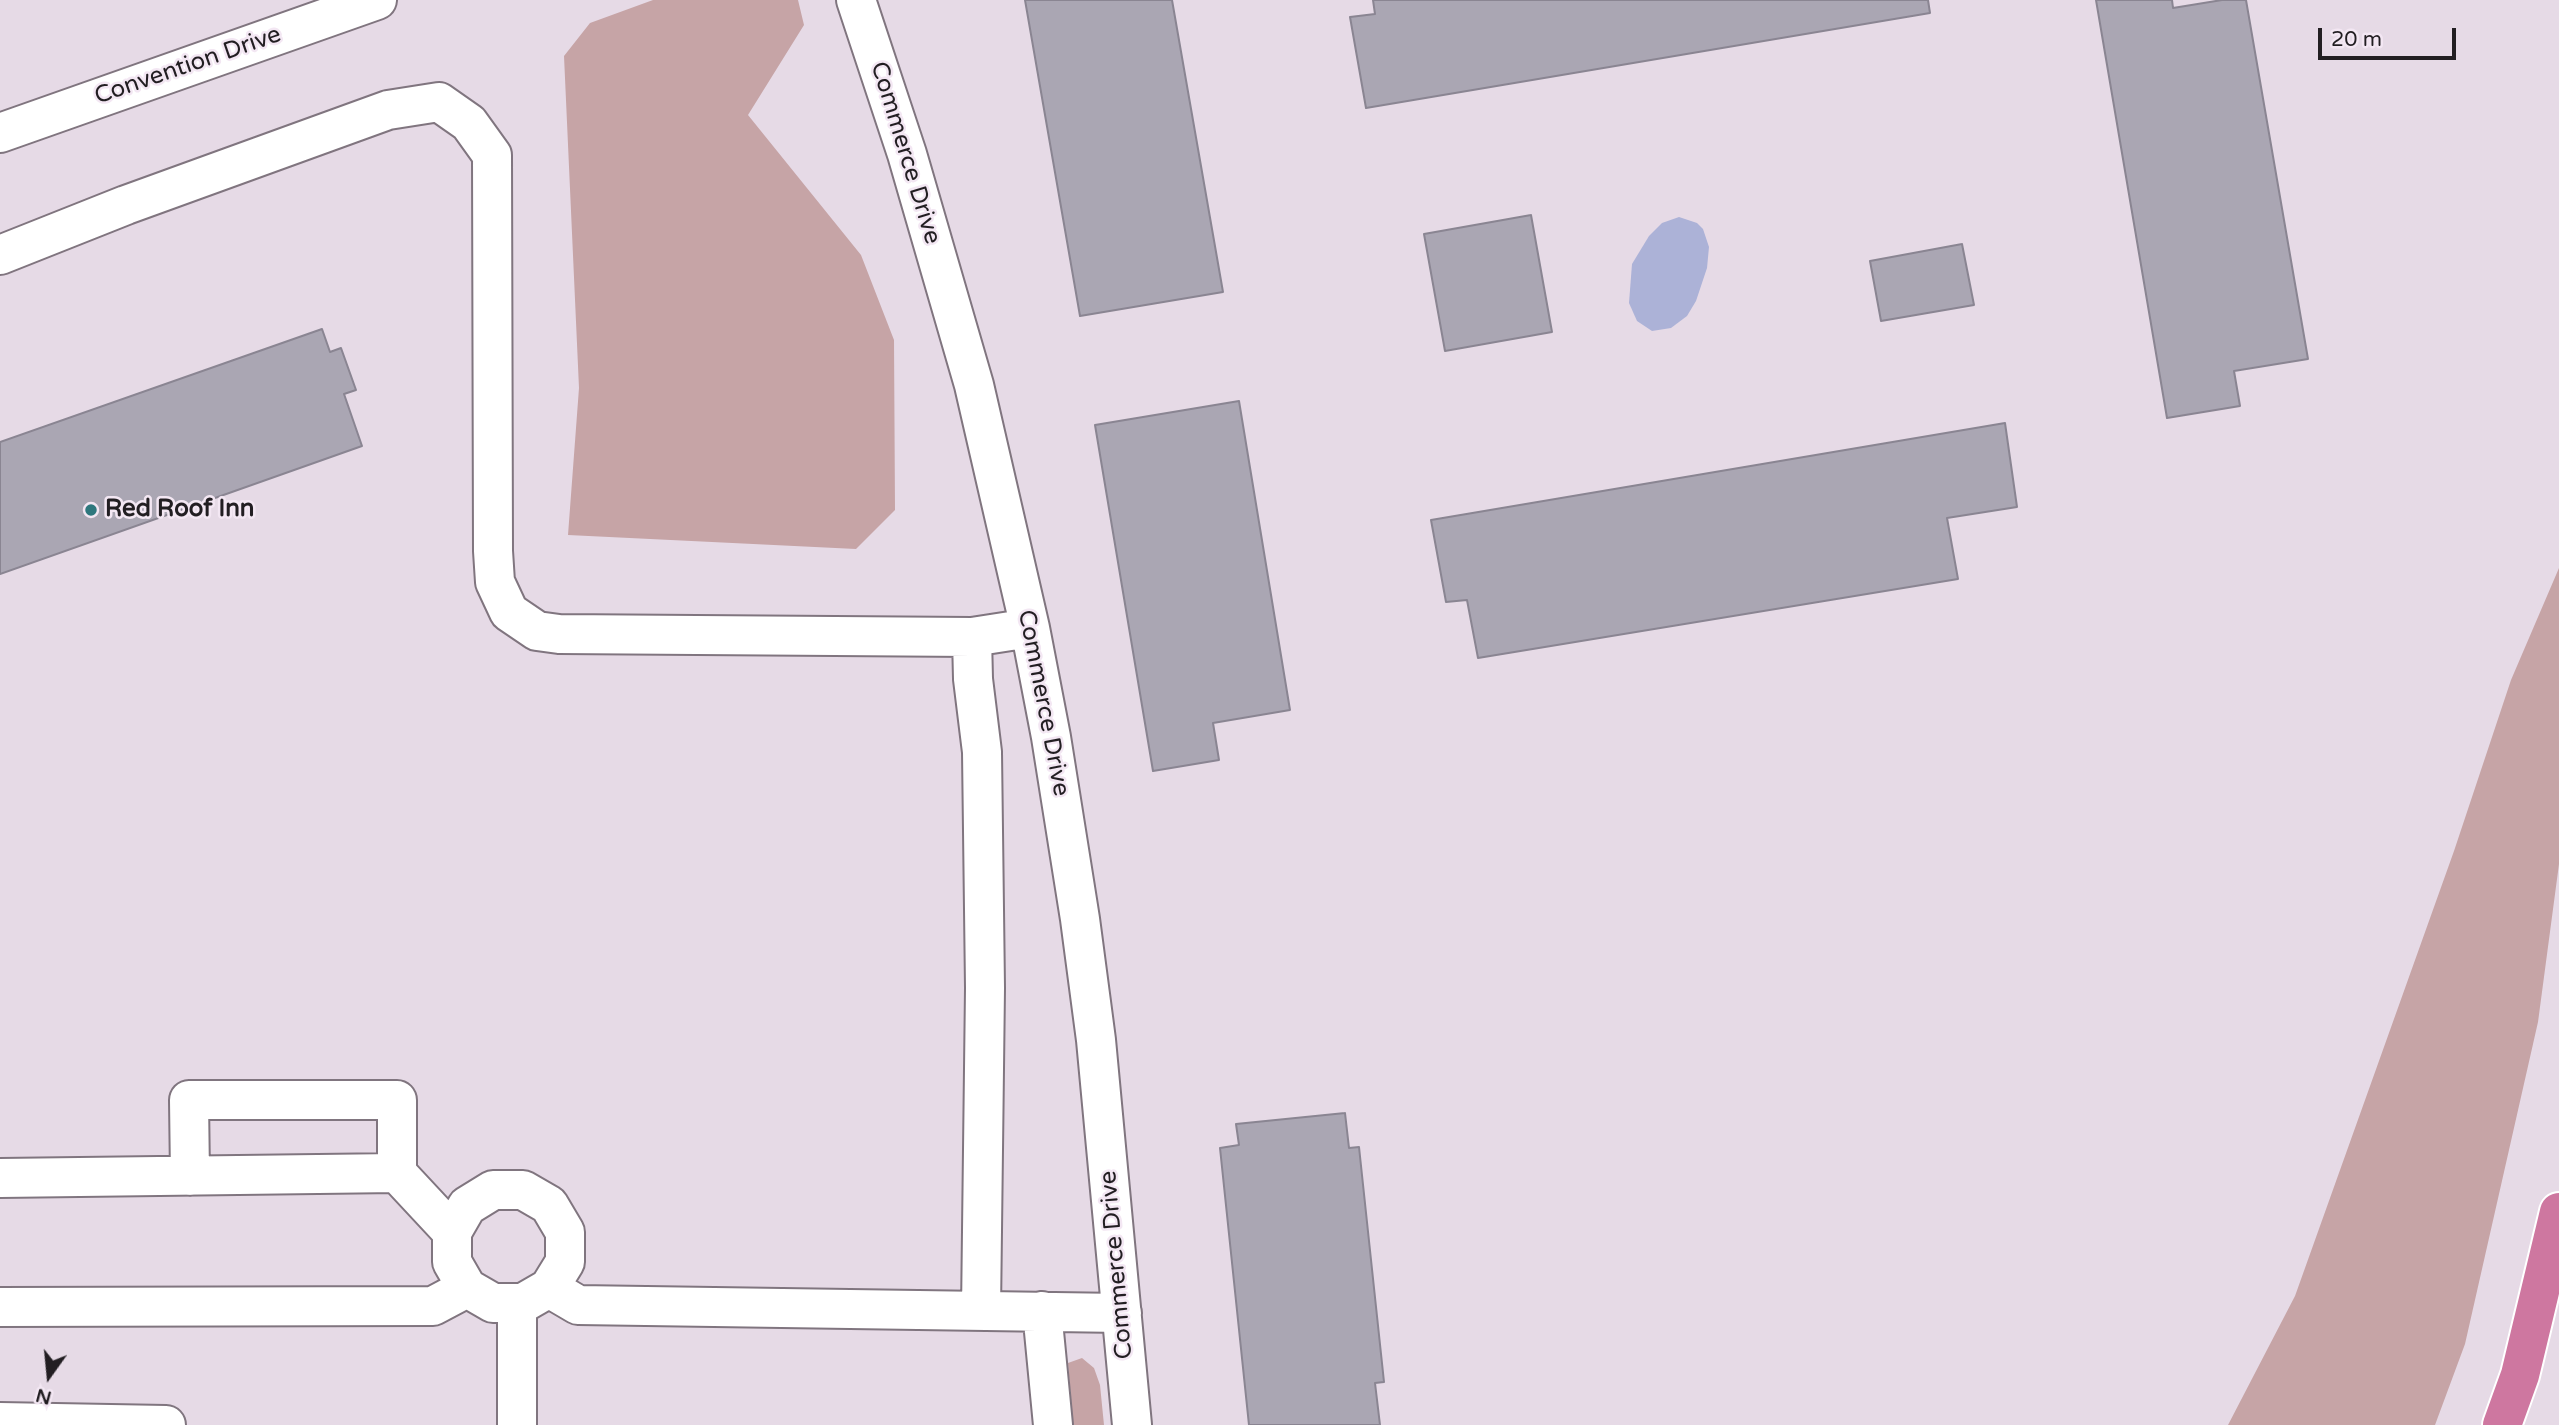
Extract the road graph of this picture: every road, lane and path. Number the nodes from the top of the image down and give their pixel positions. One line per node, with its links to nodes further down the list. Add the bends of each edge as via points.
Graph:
1 (377, 0): 3 (street, Convention Drive)
2 (856, 0): 5 (street, Commerce Drive, via 974,384)
3 (0, 133)
4 (0, 255): 6 (street, via 388,110 439,102 469,123 492,155 493,551 495,582 509,612 537,631 559,634)
5 (1030, 628): 6 (street); 17 (street, Commerce Drive, via 1080,919)
6 (972, 637): 15 (street, via 982,752 984,876)
7 (397, 1173): 8 (street); 8 (street, via 397,1100 189,1100); 11 (street)
8 (190, 1176): 9 (street)
9 (0, 1178)
10 (2559, 1212): 23 (highway, via 2520,1375)
11 (452, 1232): 12 (street, via 452,1262); 13 (street, via 467,1206 493,1190 523,1191 549,1205 565,1232 565,1262)
12 (467, 1288): 13 (street, via 493,1304); 14 (street, via 433,1306)
13 (533, 1296): 15 (street, via 578,1305); 20 (street)
14 (0, 1307)
15 (981, 1311): 16 (street)
16 (1042, 1311): 17 (street); 21 (street)
17 (1122, 1313): 22 (street, Commerce Drive)
18 (0, 1422): 19 (street)
19 (166, 1425)
20 (517, 1425)
21 (1053, 1425)
22 (1132, 1425)
23 (2502, 1425)

